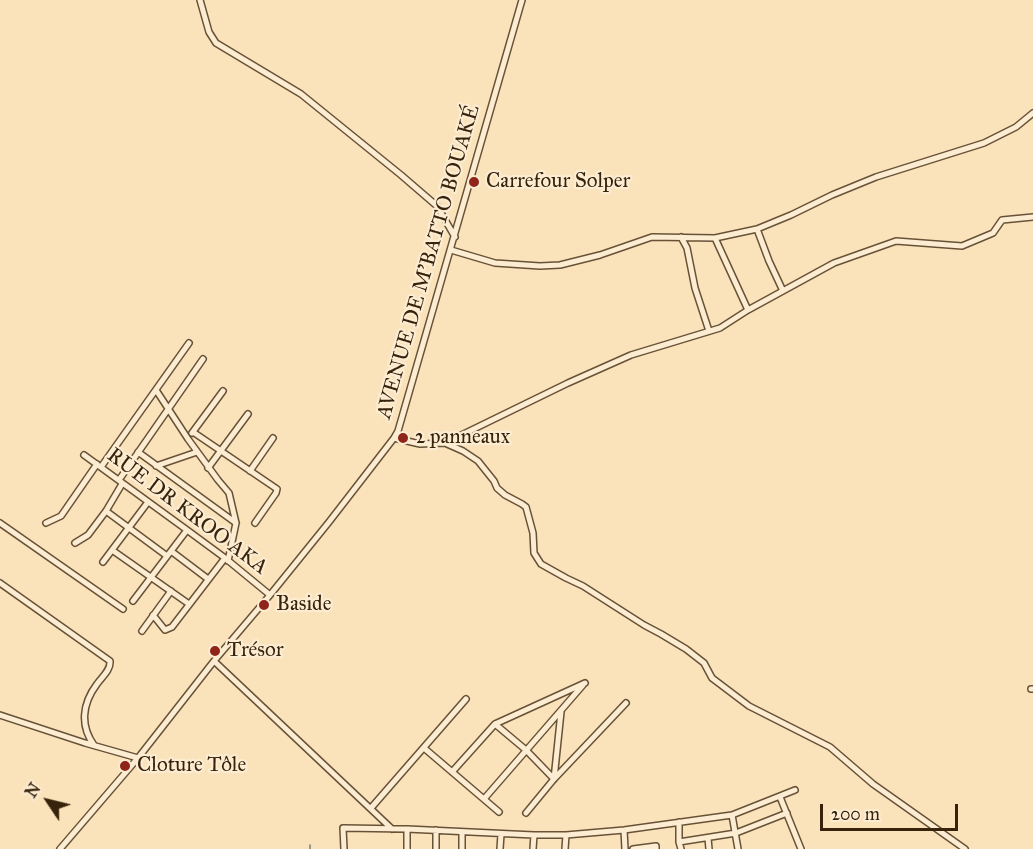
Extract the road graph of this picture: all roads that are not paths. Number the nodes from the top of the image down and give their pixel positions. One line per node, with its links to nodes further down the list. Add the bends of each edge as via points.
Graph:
1 (200, 0): 6 (street, via 216,43 301,94 401,175 437,206)
2 (522, 0): 6 (street, AVENUE DE M'BATTO BOUAKÉ)
3 (1033, 113): 5 (street, via 1016,127 984,143 876,177)
4 (1033, 217): 10 (street, via 1002,220 993,233 962,246 896,241 834,263)
5 (756, 229): 8 (street); 10 (street)
6 (454, 237): 9 (street, AVENUE DE M'BATTO BOUAKÉ)
7 (681, 237): 8 (street); 9 (street, via 651,237 560,265 495,263); 12 (street)
8 (715, 238): 11 (street)
9 (451, 250): 21 (street, AVENUE DE M'BATTO BOUAKÉ)
10 (783, 291): 11 (street)
11 (748, 310): 12 (street)
12 (710, 331): 23 (street, via 632,355)
13 (189, 343): 15 (street)
14 (203, 359): 17 (street)
15 (156, 390): 17 (street); 28 (street)
16 (223, 391): 19 (street)
17 (168, 408): 22 (street); 25 (street)
18 (249, 414): 24 (street)
19 (193, 432): 22 (street); 24 (street)
20 (273, 438): 31 (street)
21 (394, 438): 23 (street, via 420,444); 50 (street, AVENUE DE M'BATTO BOUAKÉ)
22 (188, 439): 26 (street)
23 (445, 443): 103 (street, via 478,462 497,488 526,507 534,553 541,564 686,649 704,663 712,678 749,706 830,747 873,784)
24 (221, 450): 30 (street); 31 (street)
25 (138, 452): 29 (street); 32 (street)
26 (197, 452): 29 (street); 30 (street)
27 (84, 455): 28 (street, RUE DR KROO AKA)
28 (99, 466): 32 (street, RUE DR KROO AKA); 35 (street, via 61,516)
29 (156, 466): 38 (street)
30 (208, 468): 38 (street, via 229,493)
31 (250, 471): 36 (street, via 277,489)
32 (121, 482): 33 (street, RUE DR KROO AKA); 34 (street)
33 (148, 502): 39 (street); 40 (street, RUE DR KROO AKA)
34 (106, 511): 39 (street); 41 (street, via 88,535)
35 (46, 523)
36 (255, 523)
37 (0, 524): 53 (street)
38 (236, 524): 44 (street)
39 (128, 529): 42 (street); 43 (street)
40 (187, 530): 43 (street); 44 (street, RUE DR KROO AKA)
41 (75, 543)
42 (112, 550): 45 (street); 46 (street)
43 (169, 554): 46 (street); 47 (street)
44 (226, 560): 47 (street); 50 (street, RUE DR KROO AKA)
45 (103, 562)
46 (151, 577): 49 (street); 51 (street)
47 (208, 579): 52 (street)
48 (0, 584): 62 (street, via 110,661 108,671 90,693 85,710 87,736)
49 (171, 591): 52 (street); 54 (street)
50 (270, 595): 56 (street, AVENUE DE M'BATTO BOUAKÉ)
51 (133, 602)
52 (189, 604): 54 (street, via 172,627 165,630)
53 (123, 609)
54 (153, 615): 55 (street)
55 (142, 631)
56 (214, 661): 65 (street, AVENUE DE M'BATTO BOUAKÉ); 71 (street)
57 (466, 699): 63 (street)
58 (626, 703): 67 (street)
59 (561, 710): 61 (street, via 585,683); 64 (street); 67 (street)
60 (0, 715): 62 (street)
61 (495, 724): 64 (street); 66 (street)
62 (94, 746): 65 (street)
63 (423, 748): 66 (street); 71 (street)
64 (526, 750): 67 (street); 70 (street)
65 (138, 758): 88 (street, AVENUE DE M'BATTO BOUAKÉ)
66 (452, 772): 70 (street)
67 (555, 779): 73 (street)
68 (795, 790): 69 (street)
69 (780, 797): 74 (street); 75 (street)
70 (484, 799): 72 (street)
71 (371, 808): 77 (street)
72 (499, 812)
73 (526, 813)
74 (787, 813): 82 (street); 102 (street)
75 (732, 815): 76 (street); 82 (street)
76 (679, 822): 80 (street); 87 (street)
77 (392, 829): 78 (street); 89 (street, via 343,828)
78 (407, 829): 79 (street); 90 (street)
79 (436, 830): 81 (street); 91 (street)
80 (624, 830): 85 (street); 96 (street)
81 (462, 832): 83 (street); 92 (street)
82 (736, 832): 86 (street); 101 (street)
83 (501, 834): 84 (street); 93 (street)
84 (534, 835): 85 (street); 94 (street)
85 (566, 835): 95 (street)
86 (708, 838): 87 (street); 100 (street)
87 (679, 842): 99 (street)
88 (60, 849)
89 (344, 849)
90 (407, 849)
91 (435, 849)
92 (462, 849)
93 (500, 849)
94 (533, 849)
95 (565, 849)
96 (626, 849)
97 (633, 849): 98 (street)
98 (656, 849)
99 (681, 849)
100 (709, 849)
101 (738, 849)
102 (801, 849)
103 (965, 849)

